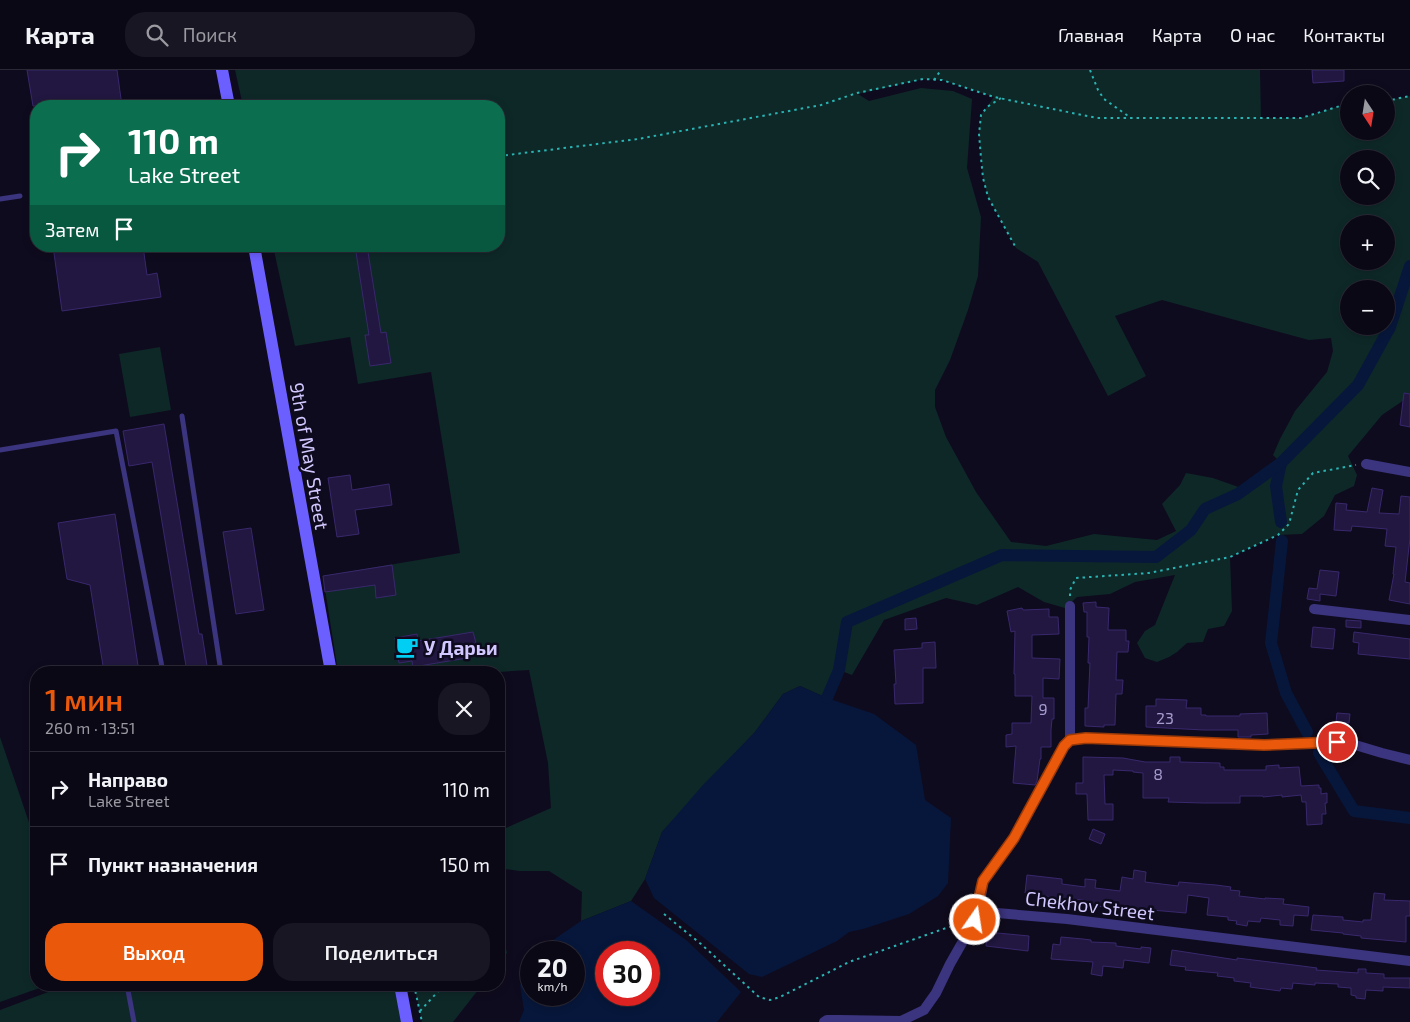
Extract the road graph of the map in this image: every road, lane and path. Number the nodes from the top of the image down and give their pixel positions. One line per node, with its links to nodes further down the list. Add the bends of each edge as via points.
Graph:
1 (222, 70): 8 (street)
2 (941, 70): 4 (path)
3 (1090, 70): 10 (path, via 1104,99)
4 (934, 80): 6 (path); 11 (path, via 923,79 821,104 638,139)
5 (1410, 96): 7 (path)
6 (1002, 98): 10 (path, via 1097,118); 14 (path, via 981,115 981,158 988,197)
7 (1395, 99)
8 (228, 100)
9 (1340, 106): 10 (path, via 1301,118)
10 (1131, 118)
11 (505, 155)
12 (20, 196): 13 (lane)
13 (0, 199)
14 (1016, 248)
15 (255, 252): 25 (street, 9th of May Street)
16 (182, 416): 24 (lane)
17 (0, 450): 23 (lane, via 116,431)
18 (1366, 464): 19 (street); 20 (path, via 1313,473 1298,490 1289,524 1278,535 1230,556 1149,573 1076,578 1070,590)
19 (1410, 472)
20 (1070, 606): 26 (street)
21 (1314, 609): 22 (street)
22 (1410, 620)
23 (162, 666)
24 (220, 666)
25 (330, 666)
26 (1070, 740): 27 (street, via 1264,745 1337,742); 28 (street, via 1014,838 983,881)
27 (1410, 760)
28 (980, 913): 30 (street); 31 (street, Chekhov Street, via 1067,919)
29 (664, 914): 30 (path, via 759,997 770,1000 857,959 949,926)
30 (973, 924): 37 (street, via 930,1003 924,1010)
31 (1410, 961)
32 (127, 991): 38 (lane)
33 (401, 991): 39 (street)
34 (415, 991): 36 (path)
35 (438, 991): 36 (path)
36 (420, 1011): 40 (path)
37 (902, 1021): 41 (street)
38 (134, 1022)
39 (407, 1022)
40 (422, 1022)
41 (824, 1022)

